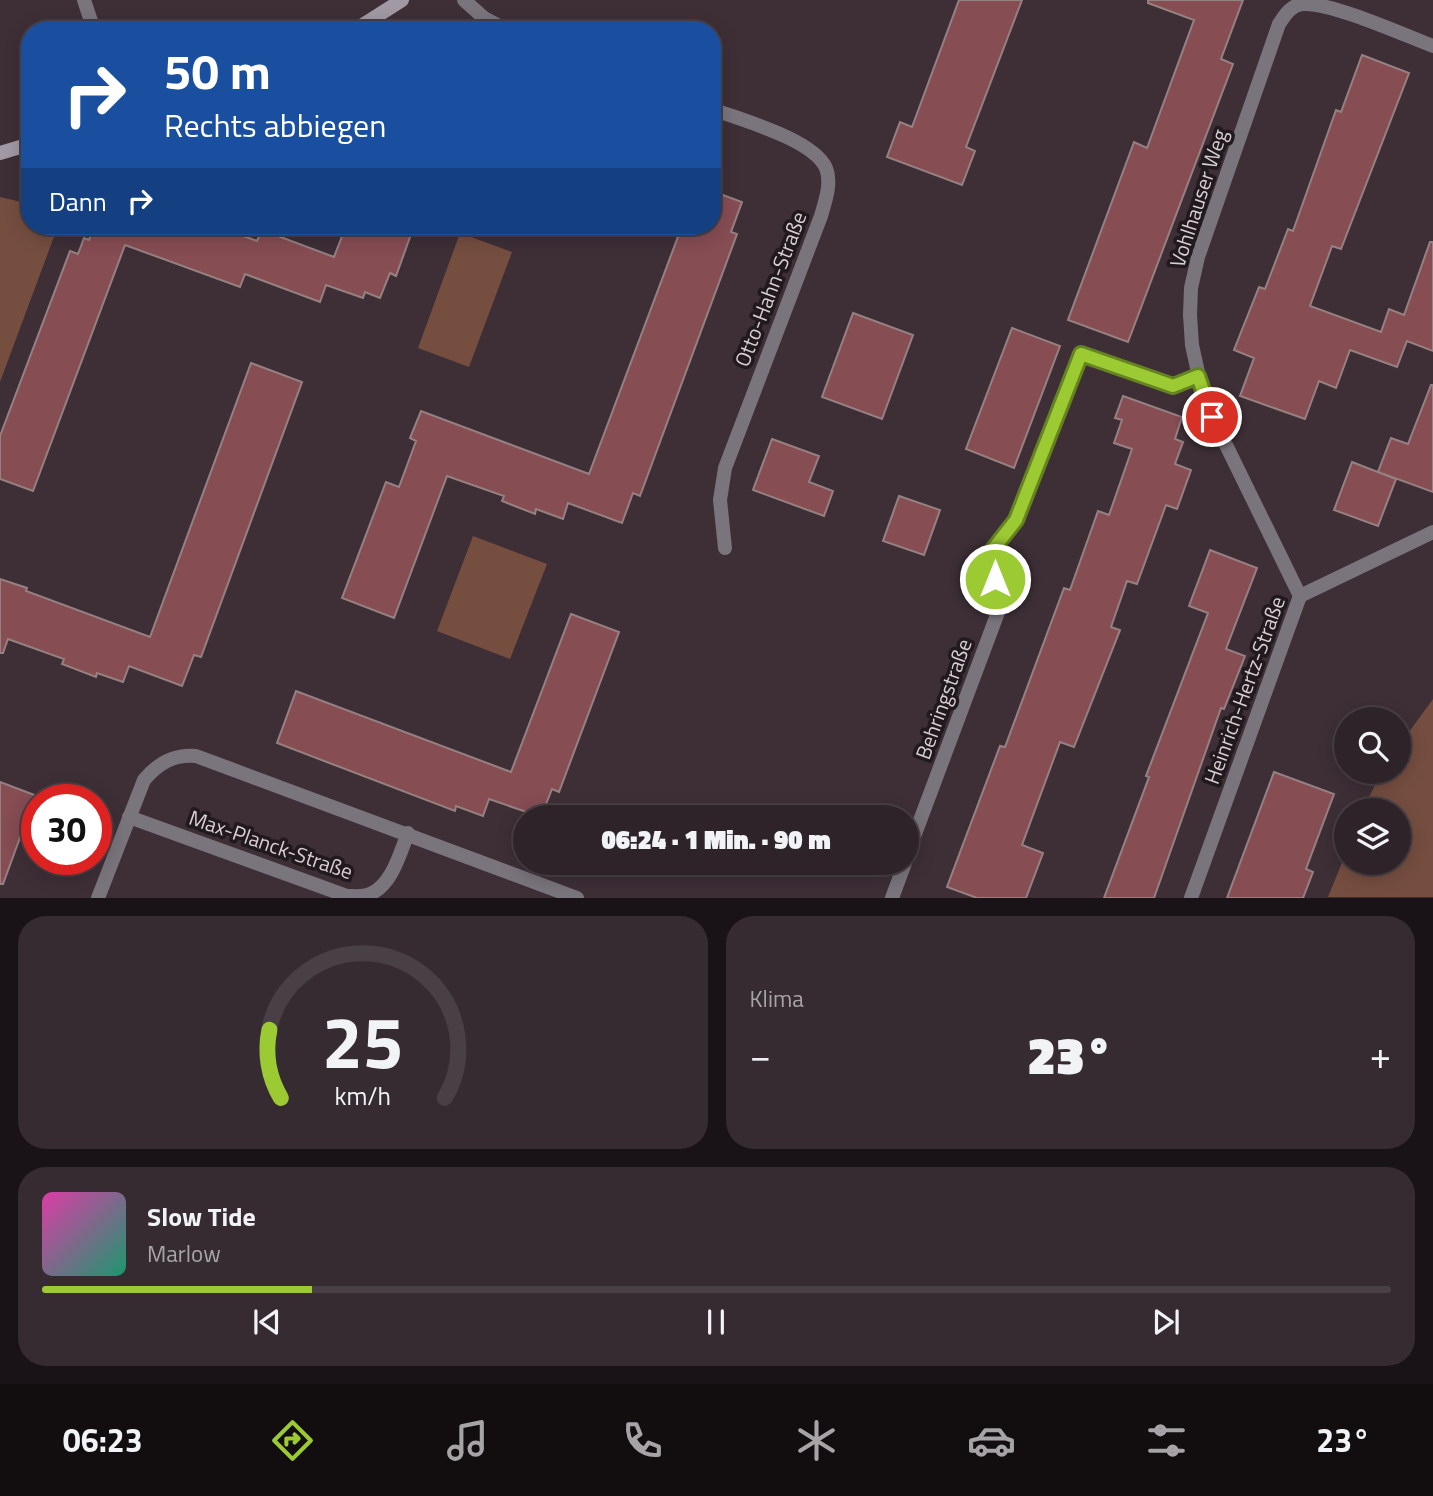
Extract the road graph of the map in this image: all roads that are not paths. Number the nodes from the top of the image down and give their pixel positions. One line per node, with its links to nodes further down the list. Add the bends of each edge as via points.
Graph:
1 (84, 0): 5 (street)
2 (402, 0): 6 (street)
3 (464, 0): 7 (street)
4 (1290, 4): 8 (street, via 1356,16); 12 (street, Vohlhauser Weg, via 1279,24 1198,257 1189,315)
5 (91, 21)
6 (369, 21)
7 (490, 21)
8 (1433, 46)
9 (721, 112): 14 (street, Otto-Hahn-Straße, via 792,140 816,155 826,169 828,191 725,468 720,500)
10 (21, 147): 11 (street)
11 (0, 153)
12 (1198, 376): 15 (street, Vohlhauser Weg, via 1220,434); 17 (street, Behringstraße, via 1173,386 1081,354 1016,520 991,552 1000,607)
13 (1433, 532): 15 (street, Heinrich-Hertz-Straße)
14 (725, 548)
15 (1300, 596): 23 (street, Heinrich-Hertz-Straße)
16 (129, 817): 18 (street, via 154,768 185,755); 18 (street, Max-Planck-Straße, via 348,896 370,895 385,883); 20 (street)
17 (919, 825)
18 (408, 833): 21 (street)
19 (900, 875): 22 (street, Behringstraße)
20 (98, 898)
21 (577, 898)
22 (892, 898)
23 (1191, 898)

